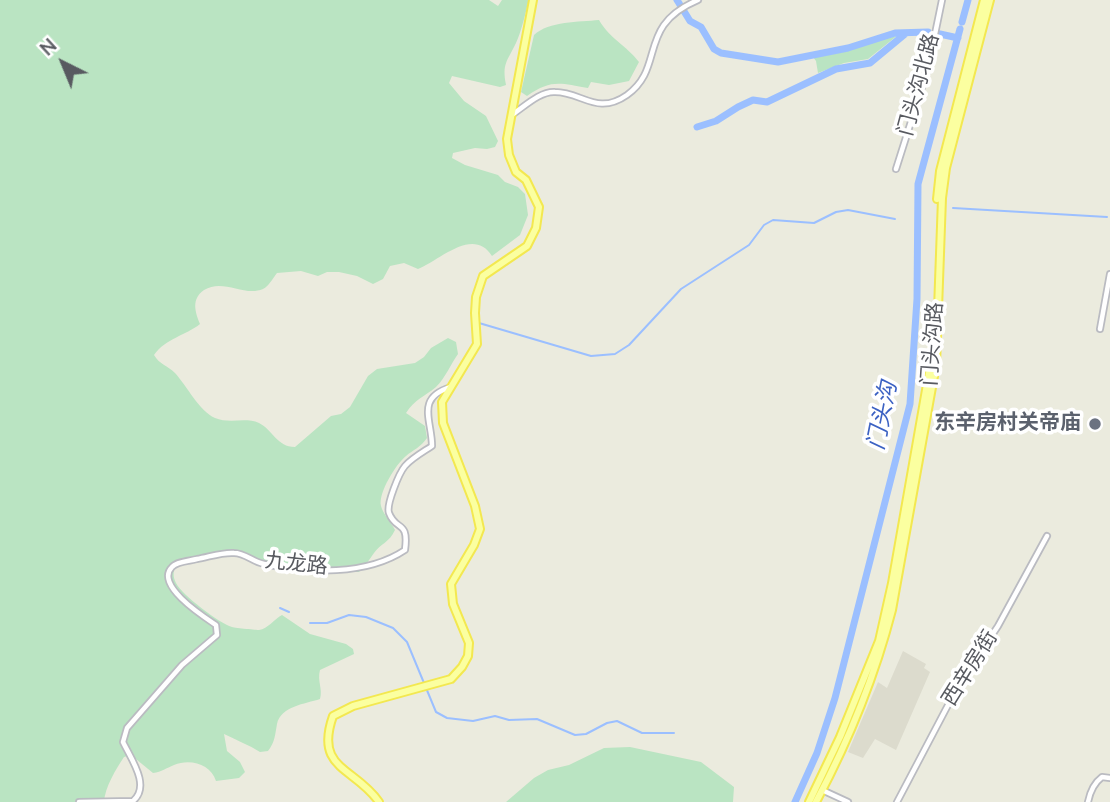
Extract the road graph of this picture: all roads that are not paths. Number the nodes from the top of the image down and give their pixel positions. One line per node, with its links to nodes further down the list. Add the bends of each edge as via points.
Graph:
1 (533, 0): 6 (main road, 九龙路)
2 (698, 0): 6 (street, via 677,10 662,25 643,78 624,97 592,104 554,92)
3 (942, 0): 7 (street, 门头沟北路, via 928,68)
4 (984, 0): 16 (main road, 门头沟路, via 940,171 930,367 887,609 862,686)
5 (990, 0): 13 (main road, 门头沟路, via 946,168 936,365 892,610 883,648)
6 (512, 115): 10 (main road, 九龙路, via 509,155 539,207 536,228 527,246 483,276 476,297 477,344)
7 (896, 169)
8 (1110, 274): 9 (street)
9 (1100, 329)
10 (452, 387): 14 (street, 九龙路, via 439,391 428,404 432,446 403,468 387,507 407,534 405,550 392,559 364,568 281,568 232,552 172,567 170,584 216,625 217,635 182,665 127,728 123,742 142,789 139,796 133,801); 15 (main road, 九龙路, via 442,402 443,423 480,528 451,584 453,604 469,643 468,656 450,679 353,706 333,716 327,734 331,757 370,788)
11 (1047, 536): 19 (street, 西辛房街, via 996,631 951,699)
12 (1110, 778): 20 (street, via 1098,781)
13 (822, 790): 17 (main road, 门头沟路); 18 (street)
14 (79, 802)
15 (379, 802)
16 (809, 802)
17 (816, 802)
18 (848, 802)
19 (897, 802)
20 (1088, 802)

